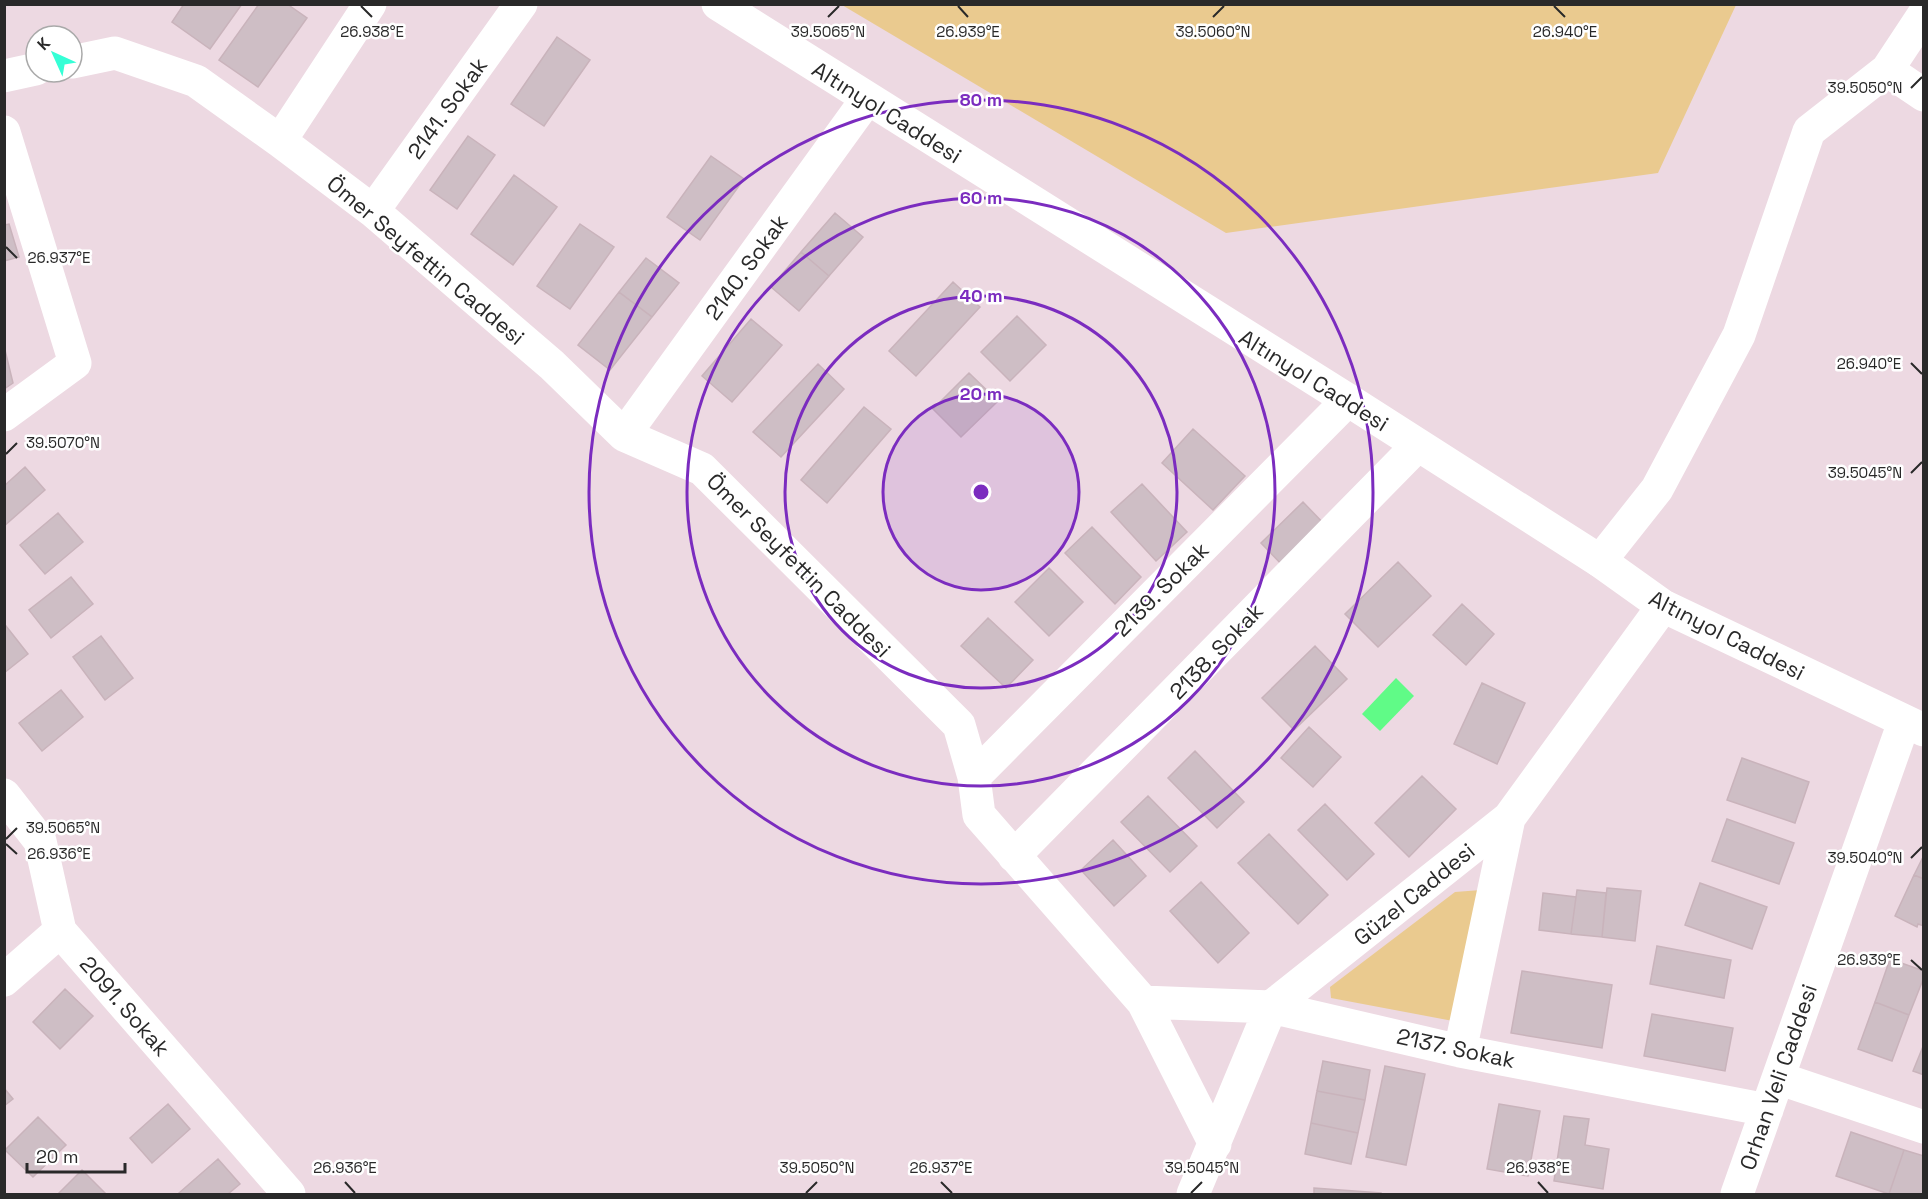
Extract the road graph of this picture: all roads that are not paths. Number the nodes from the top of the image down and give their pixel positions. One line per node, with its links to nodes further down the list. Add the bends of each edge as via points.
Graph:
1 (370, 4): 12 (street)
2 (521, 4): 13 (street, 2141. Sokak)
3 (718, 4): 10 (street, Altınyol Caddesi)
4 (1923, 14): 6 (street)
5 (84, 59): 12 (street, Ömer Seyfettin Caddesi, via 115,53 196,81)
6 (1887, 70): 9 (street); 18 (street, via 1809,131 1739,334 1657,489)
7 (24, 72): 8 (street)
8 (4, 76)
9 (1923, 95)
10 (867, 99): 14 (street, Altınyol Caddesi); 16 (street, 2140. Sokak)
11 (4, 132): 15 (street, via 75,363)
12 (280, 141): 13 (street, Ömer Seyfettin Caddesi)
13 (373, 211): 16 (street, Ömer Seyfettin Caddesi, via 552,365)
14 (1348, 400): 17 (street, Altınyol Caddesi); 21 (street, 2139. Sokak)
15 (4, 415)
16 (624, 435): 21 (street, Ömer Seyfettin Caddesi, via 702,469 959,724)
17 (1417, 446): 18 (street, Altınyol Caddesi); 24 (street, 2138. Sokak)
18 (1600, 561): 19 (street, Altınyol Caddesi)
19 (1664, 606): 20 (street, Altınyol Caddesi); 23 (street, Güzel Caddesi)
20 (1914, 726): 30 (street, Orhan Veli Caddesi)
21 (974, 777): 24 (street, Ömer Seyfettin Caddesi, via 979,815)
22 (4, 795): 25 (street, 2091. Sokak, via 40,841)
23 (1509, 818): 28 (street, Güzel Caddesi); 29 (street)
24 (1014, 856): 27 (street, Ömer Seyfettin Caddesi)
25 (60, 931): 26 (street); 34 (street, 2091. Sokak)
26 (4, 980)
27 (1143, 1002): 28 (street, 2137. Sokak); 33 (street, Ömer Seyfettin Caddesi)
28 (1271, 1007): 29 (street, 2137. Sokak); 33 (street, Güzel Caddesi)
29 (1460, 1051): 31 (street, 2137. Sokak)
30 (1778, 1078): 31 (street, Orhan Veli Caddesi); 32 (street)
31 (1767, 1110): 36 (street, Orhan Veli Caddesi)
32 (1923, 1127)
33 (1215, 1144): 35 (street, Güzel Caddesi)
34 (289, 1194)
35 (1193, 1194)
36 (1737, 1194)

